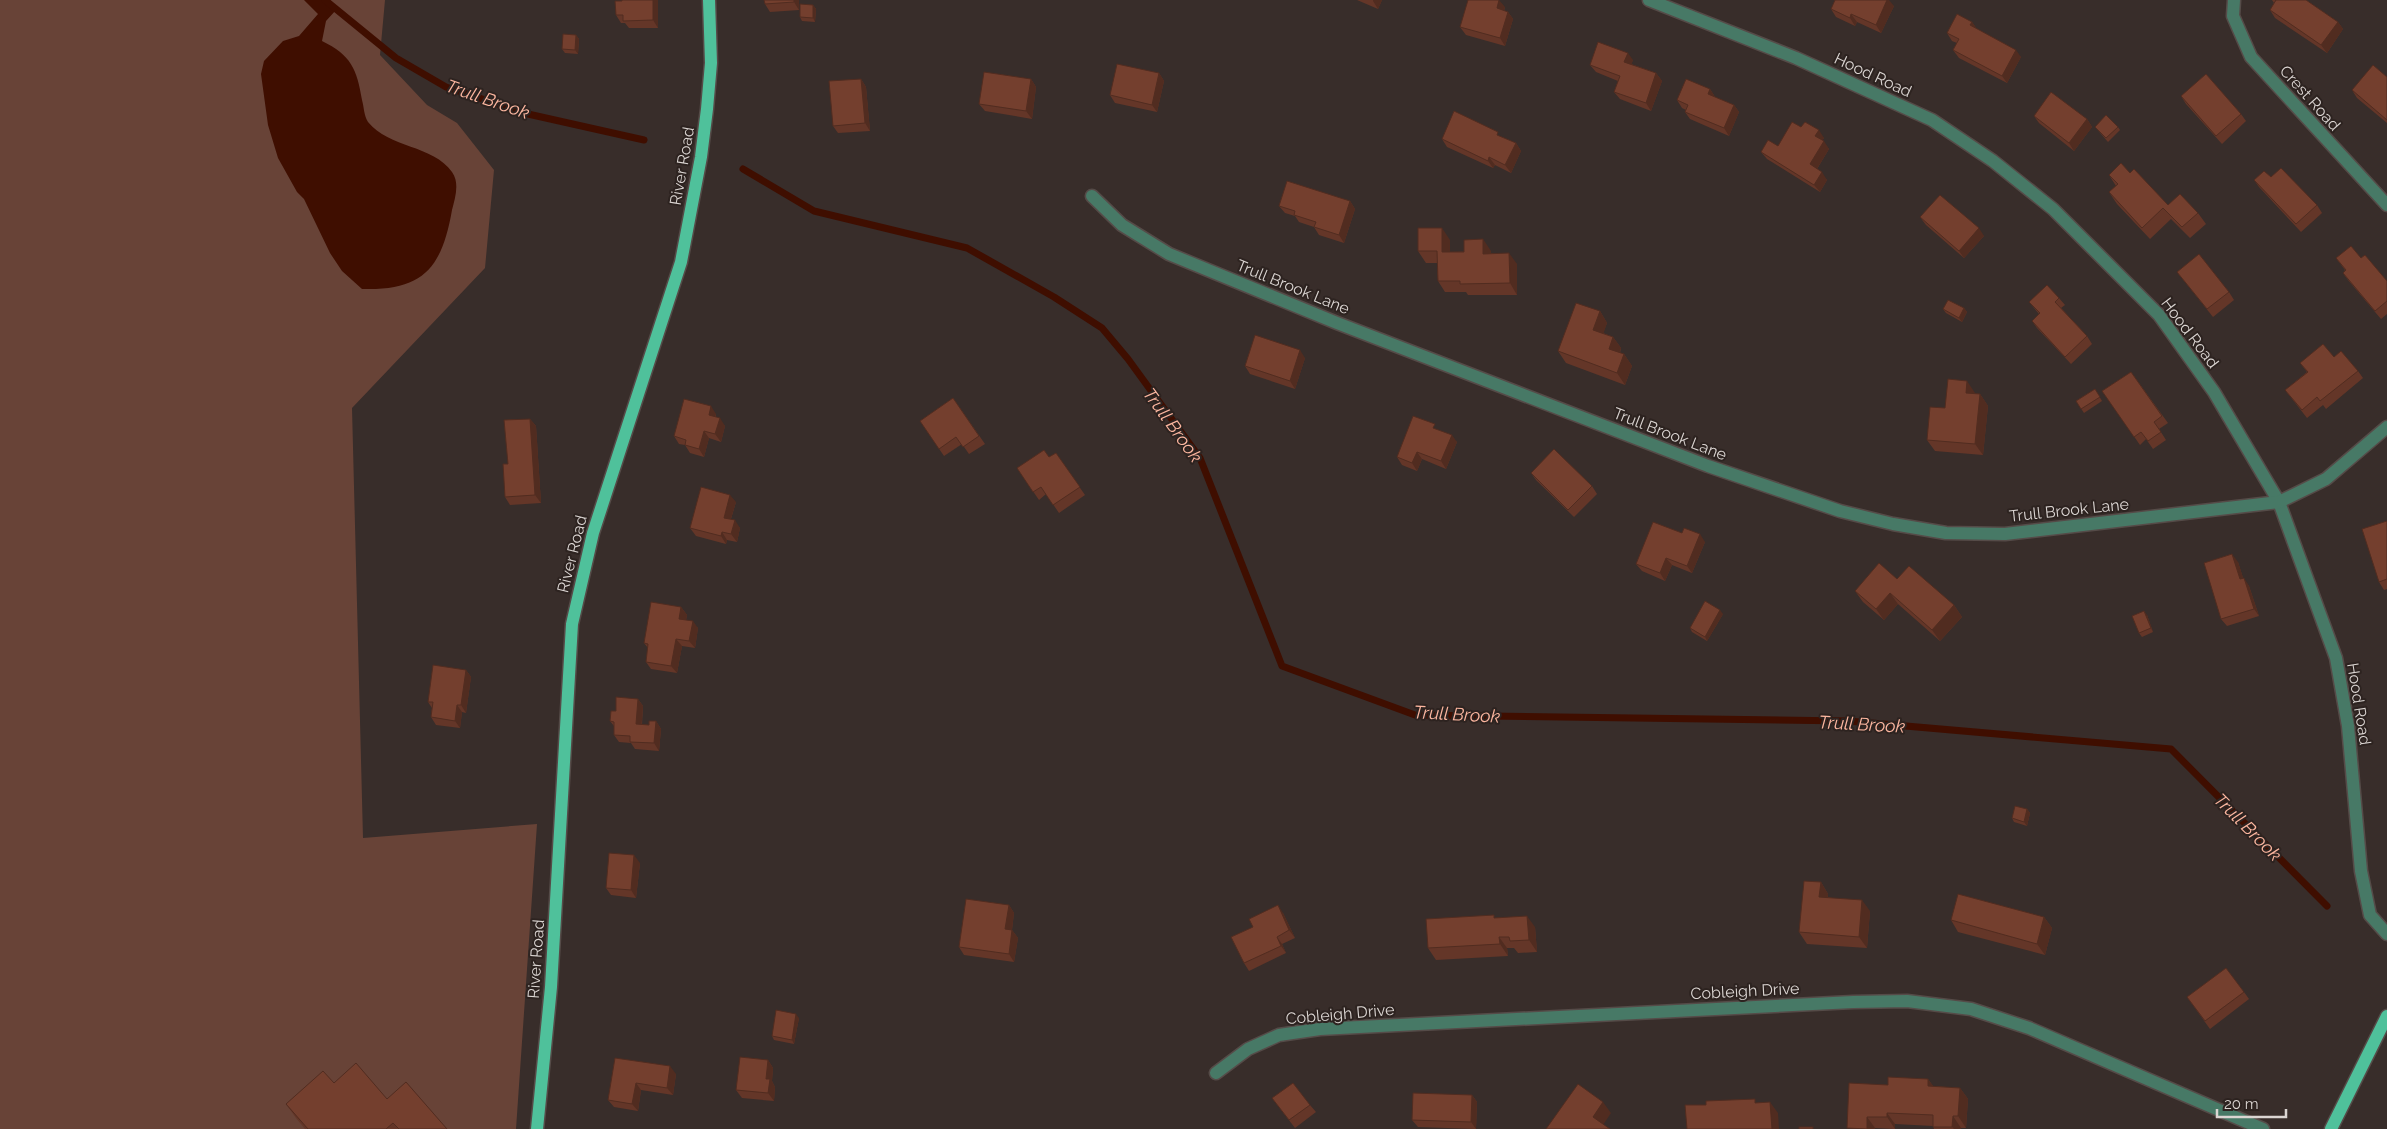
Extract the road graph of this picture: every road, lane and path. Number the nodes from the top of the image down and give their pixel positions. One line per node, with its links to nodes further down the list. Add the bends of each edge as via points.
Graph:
1 (708, 0): 11 (main road, River Road, via 711,63 707,109 681,262 592,533 572,624 551,987)
2 (1649, 0): 7 (street, Hood Road, via 1796,58 1932,120 1993,161 2053,208 2159,316 2214,392)
3 (2234, 0): 5 (street, Crest Road, via 2233,16 2251,57)
4 (1092, 196): 7 (street, Trull Brook Lane, via 1122,225 1169,254 1302,309 1708,466 1893,524 1946,533 2005,534)
5 (2387, 206)
6 (2387, 427): 7 (street, via 2326,479)
7 (2279, 502): 8 (street, Hood Road, via 2336,658 2348,726 2361,871 2370,915)
8 (2387, 934)
9 (2387, 1016): 13 (main road)
10 (1216, 1072): 12 (street, Cobleigh Drive, via 1248,1048 1279,1036 1320,1028 1907,1001 1971,1009 2028,1028)
11 (538, 1129)
12 (2263, 1129)
13 (2331, 1129)

